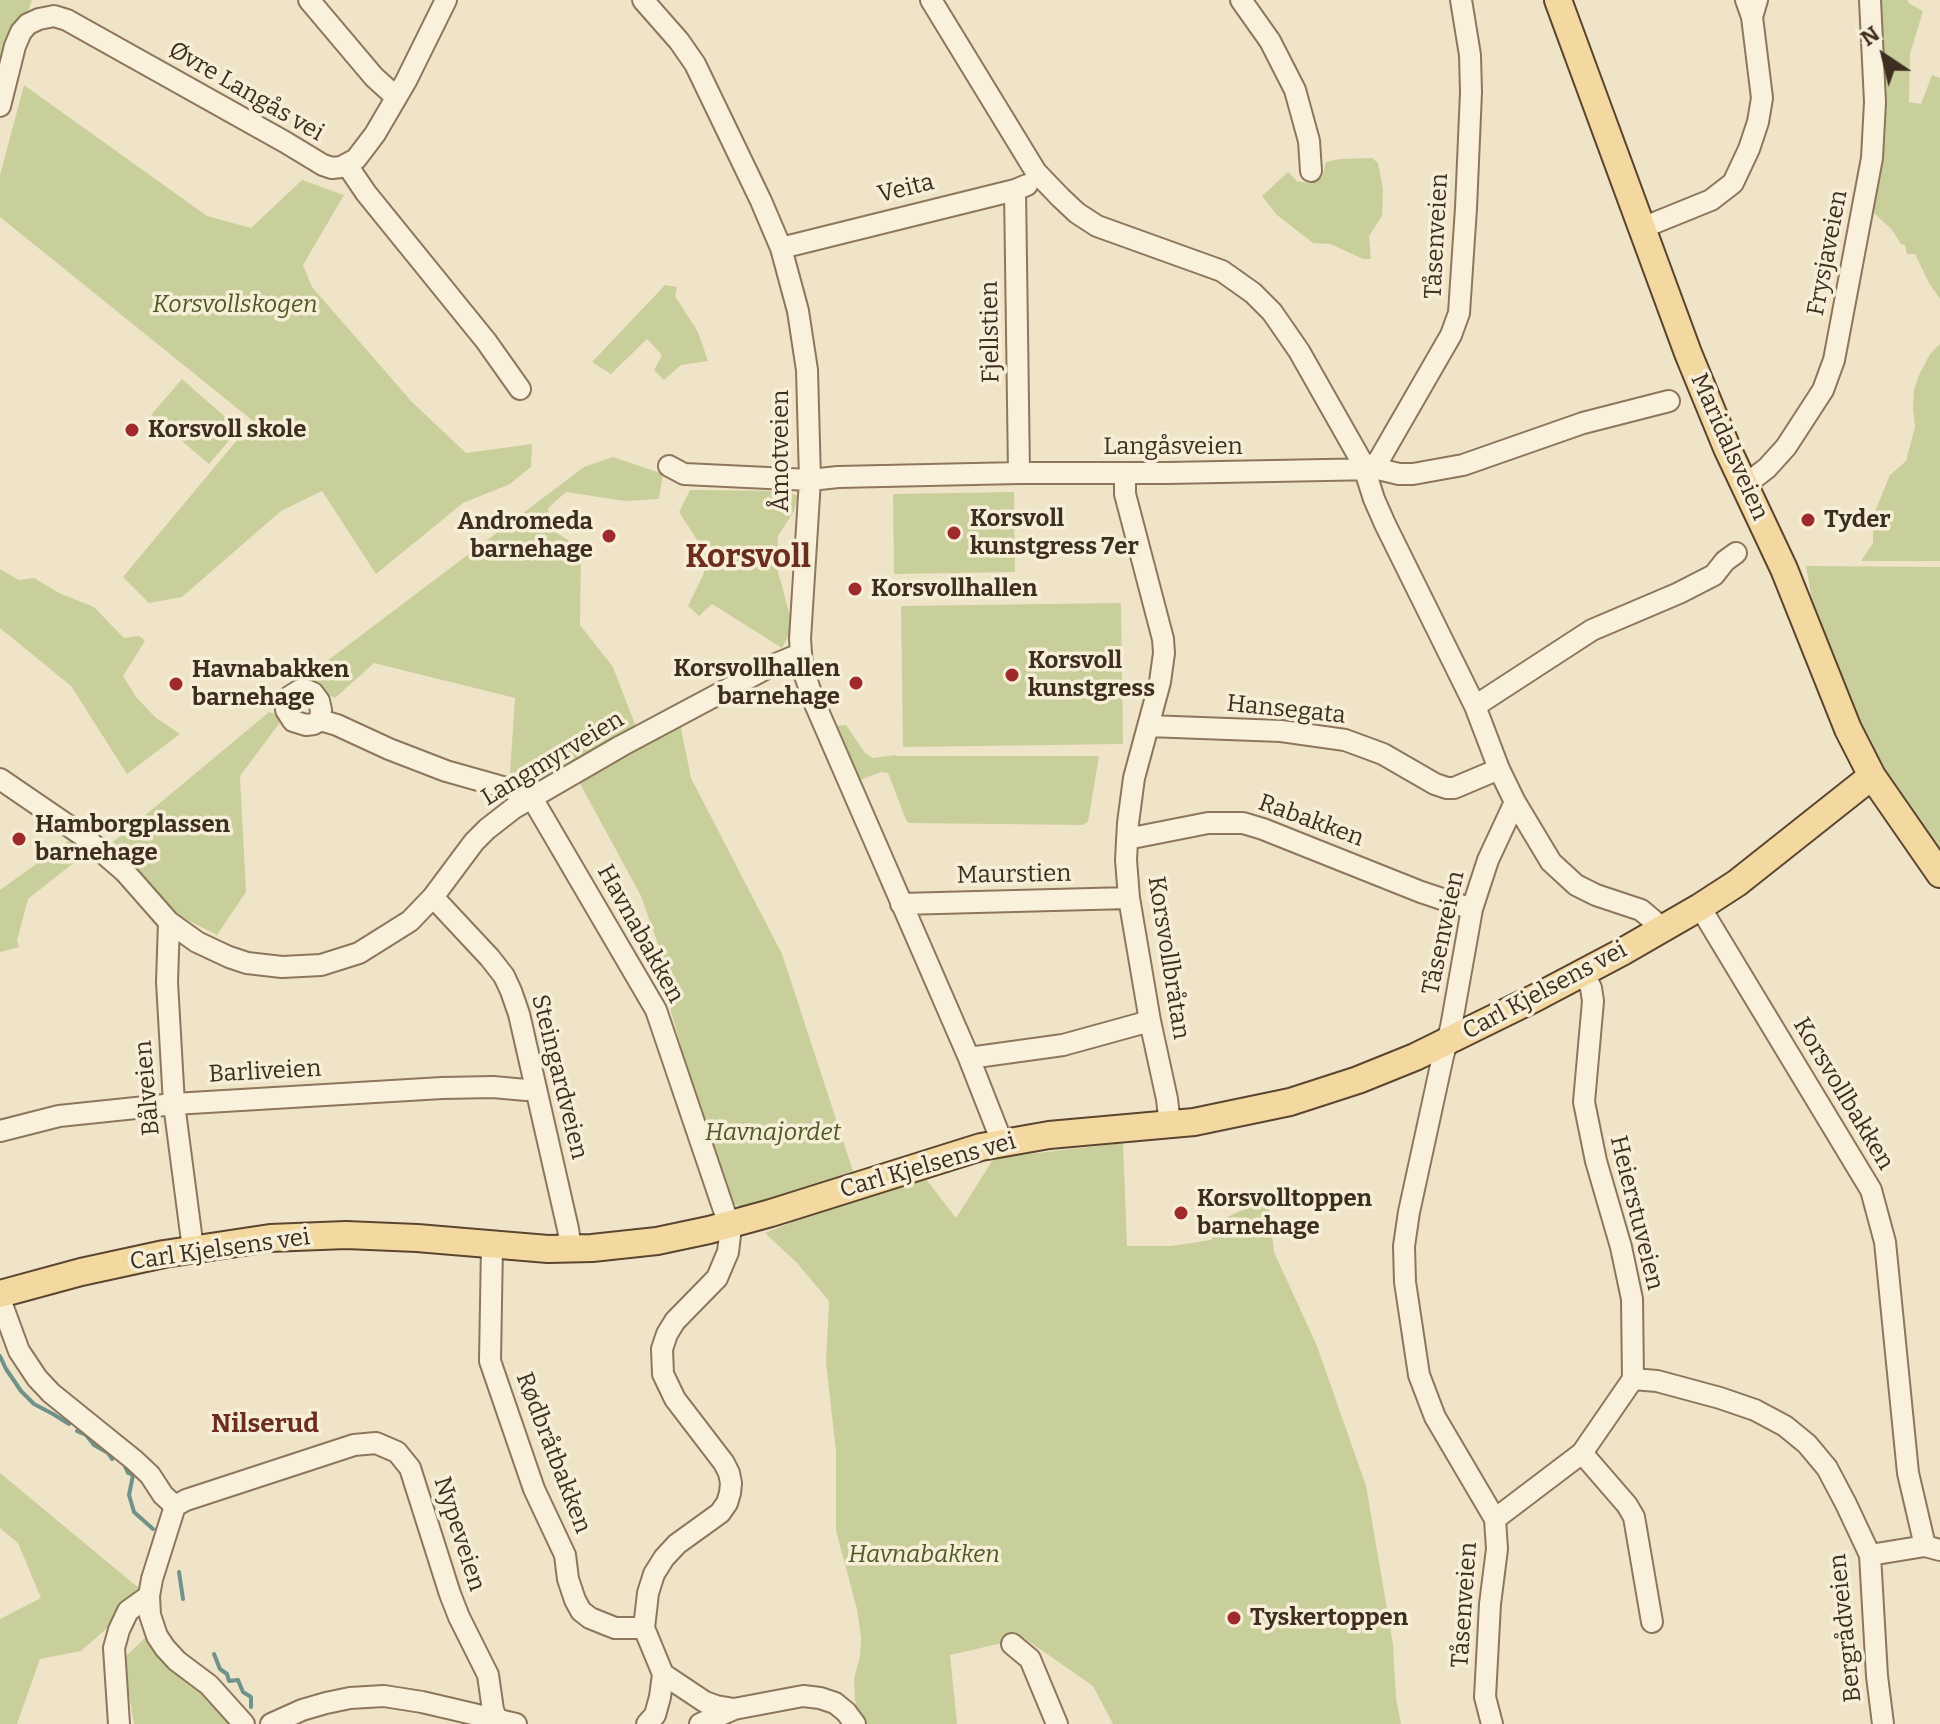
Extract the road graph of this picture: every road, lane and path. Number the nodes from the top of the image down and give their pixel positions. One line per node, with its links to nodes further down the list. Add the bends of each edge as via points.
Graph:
1 (309, 0): 10 (street)
2 (446, 0): 10 (street)
3 (643, 0): 17 (street, Åmotveien, via 695,64)
4 (931, 0): 14 (street)
5 (1461, 0): 21 (street, Tåsenveien, via 1471,92 1459,313 1379,460)
6 (1558, 0): 16 (main road, Maridalsveien)
7 (1870, 0): 25 (street, Frysjaveien, via 1872,158 1834,360 1823,390 1786,447)
8 (1247, 2): 13 (street, via 1298,100)
9 (1752, 6): 16 (street, via 1762,98 1749,149 1733,183 1711,200)
10 (396, 97): 12 (street, via 365,149)
11 (0, 106): 12 (street, Øvre Langås vei, via 21,32 28,24 54,16 323,165)
12 (347, 165): 18 (street)
13 (1311, 171)
14 (1042, 179): 15 (street, Veita); 21 (street, via 1087,221 1222,271 1265,303 1299,351)
15 (1015, 190): 17 (street, Veita); 22 (street, Fjellstien)
16 (1642, 228): 25 (main road, Maridalsveien)
17 (781, 248): 24 (street, Åmotveien, via 807,370)
18 (520, 389)
19 (1669, 401): 21 (street, Langåsveien, via 1583,423 1463,465 1413,474)
20 (669, 466): 24 (street, Langåsveien, via 684,474)
21 (1367, 471): 23 (street, Langåsveien); 28 (street, via 1385,524)
22 (1019, 473): 23 (street, Langåsveien); 24 (street, Langåsveien)
23 (1125, 473): 30 (street, Korsvollbråtan, via 1125,494 1163,639 1164,665)
24 (810, 480): 27 (street, Åmotveien)
25 (1745, 485): 32 (main road, Maridalsveien)
26 (1736, 553): 28 (street, via 1714,575 1592,630)
27 (800, 654): 34 (street, Langmyrveien); 40 (street, Åmotveien, via 815,704)
28 (1475, 706): 31 (street)
29 (320, 720): 34 (street, via 446,771)
30 (1148, 726): 31 (street, Hansegata, via 1281,731 1345,740 1447,788); 36 (street, Korsvollbråtan, via 1134,778)
31 (1499, 769): 35 (street)
32 (1872, 776): 37 (main road, Maridalsveien); 41 (main road, Carl Kjelsens vei)
33 (0, 779): 43 (street, Langmyrveien, via 82,835 125,872)
34 (532, 798): 38 (street, Langmyrveien, via 487,829); 54 (street, Havnabakken, via 656,1010)
35 (1515, 802): 42 (street, Tåsenveien); 44 (street, via 1551,862 1576,885 1641,910)
36 (1127, 839): 39 (street, Korsvollbråtan); 42 (street, Rabakken, via 1208,823 1243,823)
37 (1940, 874)
38 (433, 897): 43 (street, Langmyrveien, via 410,921 367,948 302,967 264,966 229,957); 49 (street, Steingardveien, via 508,984)
39 (1129, 898): 40 (street, Maurstien); 46 (street, Korsvollbråtan)
40 (901, 904): 48 (street, Åmotveien)
41 (1700, 907): 44 (main road, Carl Kjelsens vei); 63 (street, Korsvollbakken, via 1871,1190 1885,1242 1908,1473)
42 (1472, 909): 47 (street, Tåsenveien)
43 (169, 922): 50 (street, Bålveien)
44 (1660, 930): 45 (main road, Carl Kjelsens vei)
45 (1584, 973): 47 (main road, Carl Kjelsens vei); 59 (street, Heierstuveien, via 1593,1001 1584,1102 1632,1299)
46 (1150, 1021): 48 (street, via 1063,1045); 51 (street, Korsvollbråtan)
47 (1446, 1043): 51 (main road, Carl Kjelsens vei, via 1309,1097); 62 (street, Tåsenveien, via 1409,1212 1405,1282 1419,1375 1435,1417)
48 (969, 1058): 53 (street, Åmotveien)
49 (536, 1088): 50 (street, Barliveien, via 442,1088); 56 (street, Steingardveien)
50 (174, 1104): 52 (street, Barliveien, via 59,1116); 57 (street, Bålveien)
51 (1170, 1125): 53 (main road, Carl Kjelsens vei)
52 (0, 1131)
53 (1002, 1142): 54 (main road, Carl Kjelsens vei)
54 (729, 1225): 56 (main road, Carl Kjelsens vei, via 657,1241); 67 (street, Havnabakken, via 730,1242 717,1278 675,1321 662,1349 662,1364 668,1387 724,1463 730,1493 720,1513 664,1558 648,1593)
55 (492, 1245): 56 (main road, Carl Kjelsens vei); 57 (main road, Carl Kjelsens vei, via 346,1235); 67 (street, Rødbråtbakken, via 490,1361 534,1489 565,1555 575,1600 590,1618 615,1628)
56 (571, 1248)
57 (193, 1249): 58 (main road, Carl Kjelsens vei, via 81,1272)
58 (0, 1297): 61 (street, via 19,1351 37,1378 134,1460)
59 (1633, 1379): 60 (street); 64 (street, Bergrådveien, via 1720,1398 1785,1426 1827,1468)
60 (1582, 1453): 62 (street); 66 (street, via 1634,1517)
61 (175, 1506): 65 (street); 71 (street, Nypeveien, via 354,1445 376,1443 397,1452 410,1468 450,1594 488,1675 493,1710)
62 (1495, 1519): 79 (street, Tåsenveien, via 1485,1697)
63 (1932, 1548): 64 (street)
64 (1870, 1555): 80 (street, Bergrådveien)
65 (149, 1596): 72 (street, via 128,1611 114,1648); 73 (street, via 150,1615 165,1648)
66 (1652, 1622)
67 (644, 1628): 69 (street)
68 (1012, 1644): 78 (street, via 1030,1659)
69 (663, 1674): 70 (street, via 705,1702); 75 (street, via 655,1715)
70 (734, 1709): 76 (street); 77 (street, via 803,1696 820,1698 835,1703)
71 (506, 1722): 74 (street, via 422,1702 366,1696 314,1706)
72 (119, 1724)
73 (244, 1724)
74 (271, 1724)
75 (647, 1724)
76 (700, 1724)
77 (855, 1724)
78 (1057, 1724)
79 (1492, 1724)
80 (1883, 1724)

